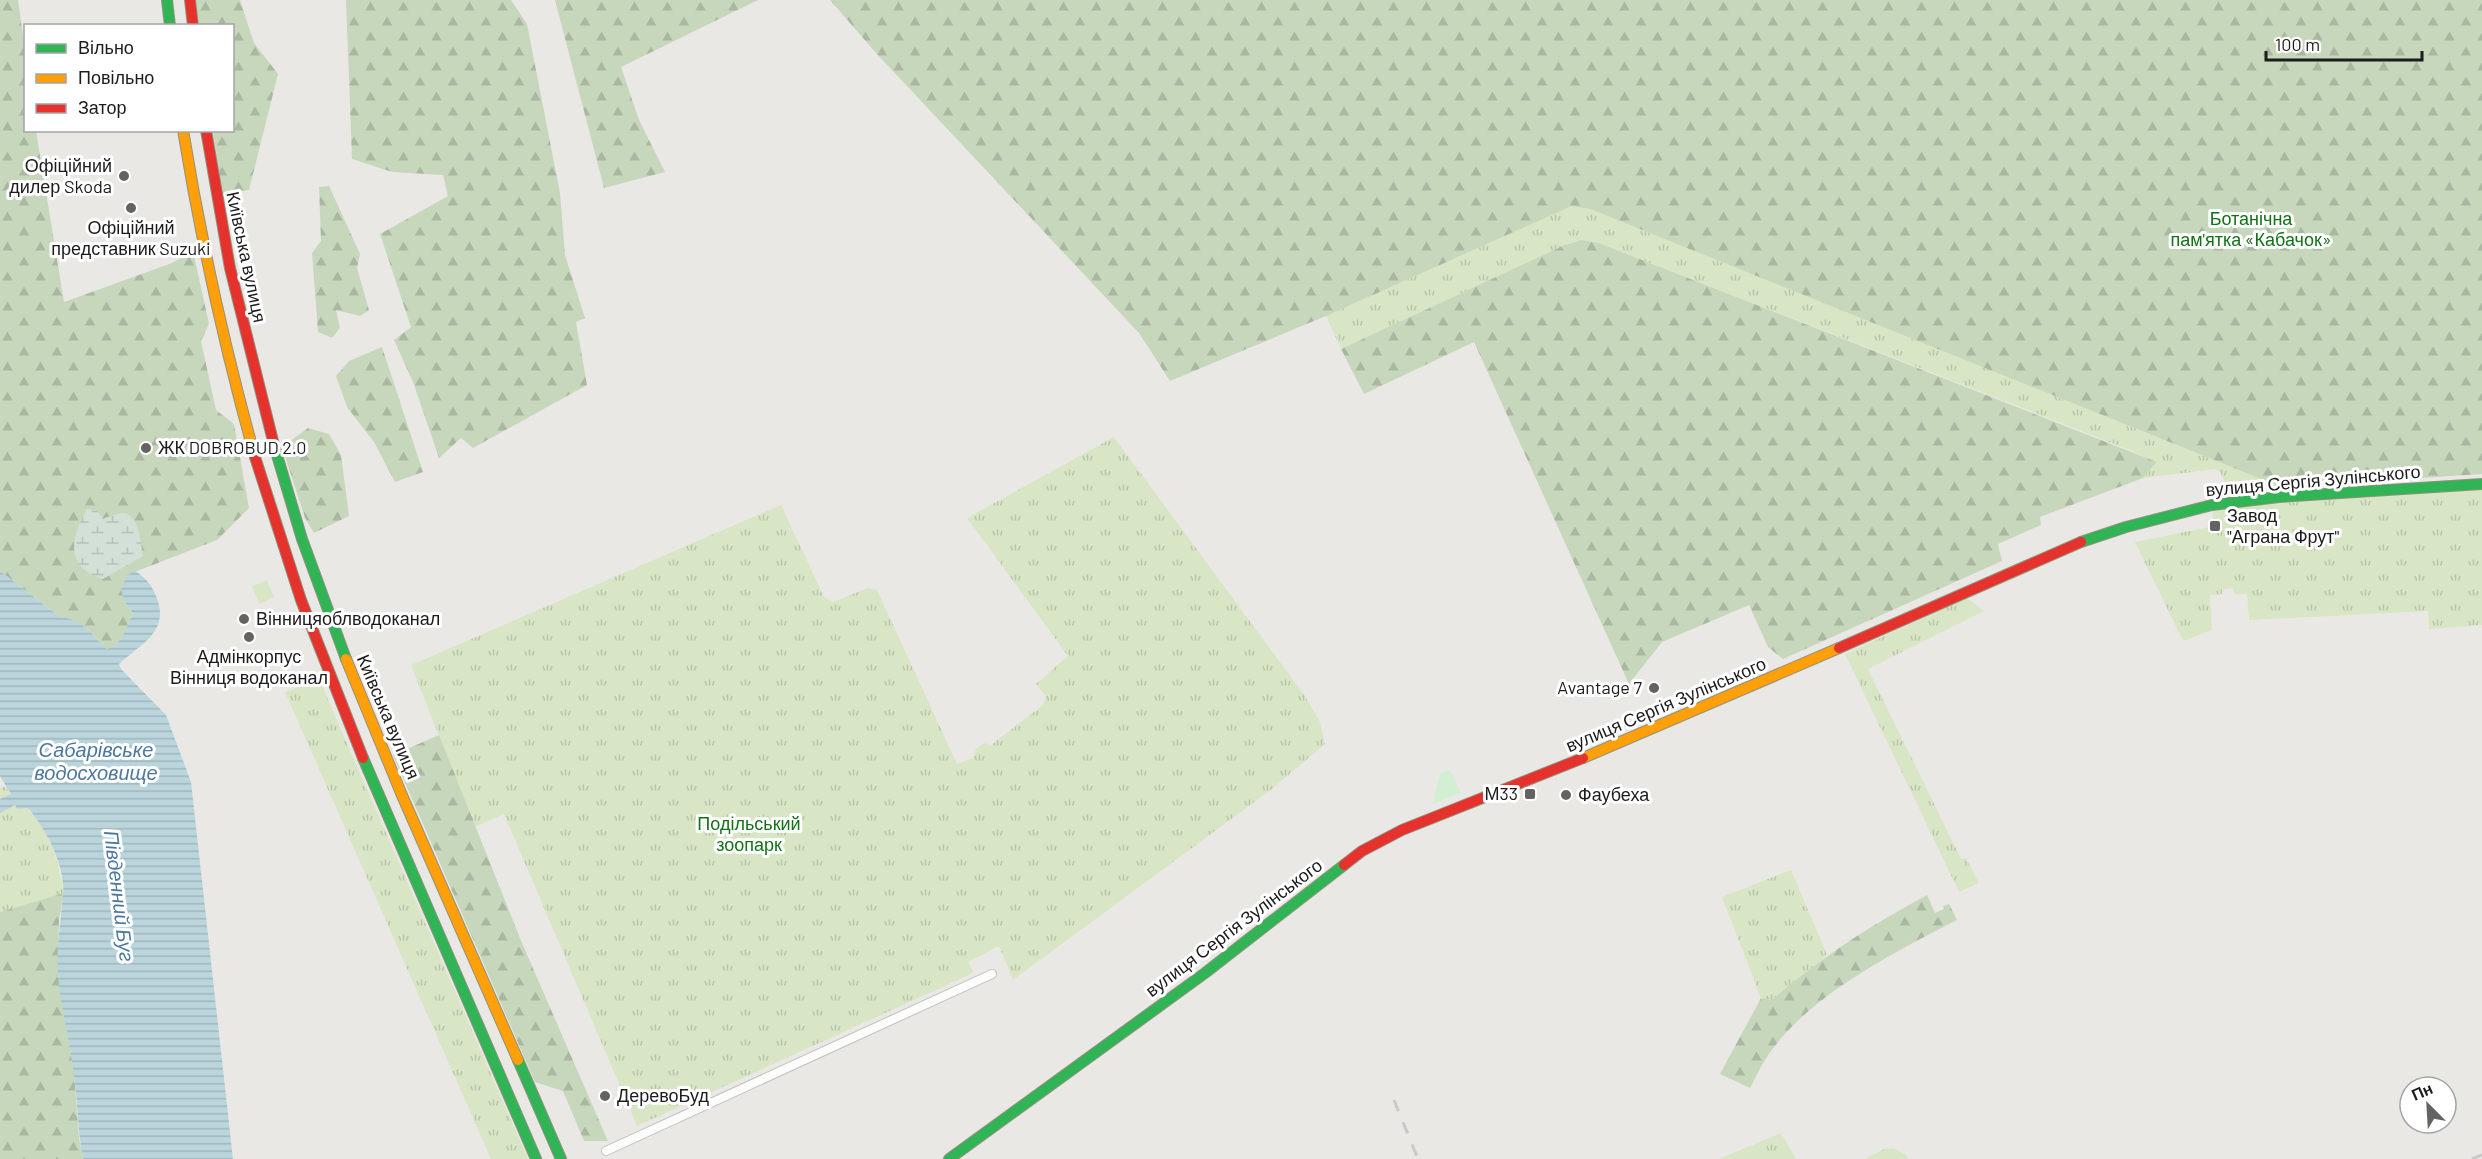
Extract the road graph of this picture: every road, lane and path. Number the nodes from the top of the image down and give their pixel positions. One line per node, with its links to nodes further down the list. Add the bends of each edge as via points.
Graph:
1 (167, 0): 3 (main road)
2 (190, 0): 4 (main road)
3 (170, 24)
4 (193, 24)
5 (183, 132): 8 (main road)
6 (206, 132): 7 (main road, Київська вулиця)
7 (246, 339): 8 (main road); 9 (main road, Київська вулиця)
8 (225, 344): 10 (main road)
9 (283, 476): 10 (main road); 13 (main road, Київська вулиця, via 350,669)
10 (262, 482): 14 (main road, via 334,687)
11 (2482, 484): 18 (main road, вулиця Сергія Зулінського, via 2212,505 2163,515 2087,539 1604,750 1402,830 1362,851 1204,973)
12 (992, 974): 15 (street)
13 (542, 1115): 14 (main road); 17 (main road, Київська вулиця)
14 (521, 1124): 16 (main road)
15 (606, 1151)
16 (536, 1159)
17 (561, 1159)
18 (949, 1159)

